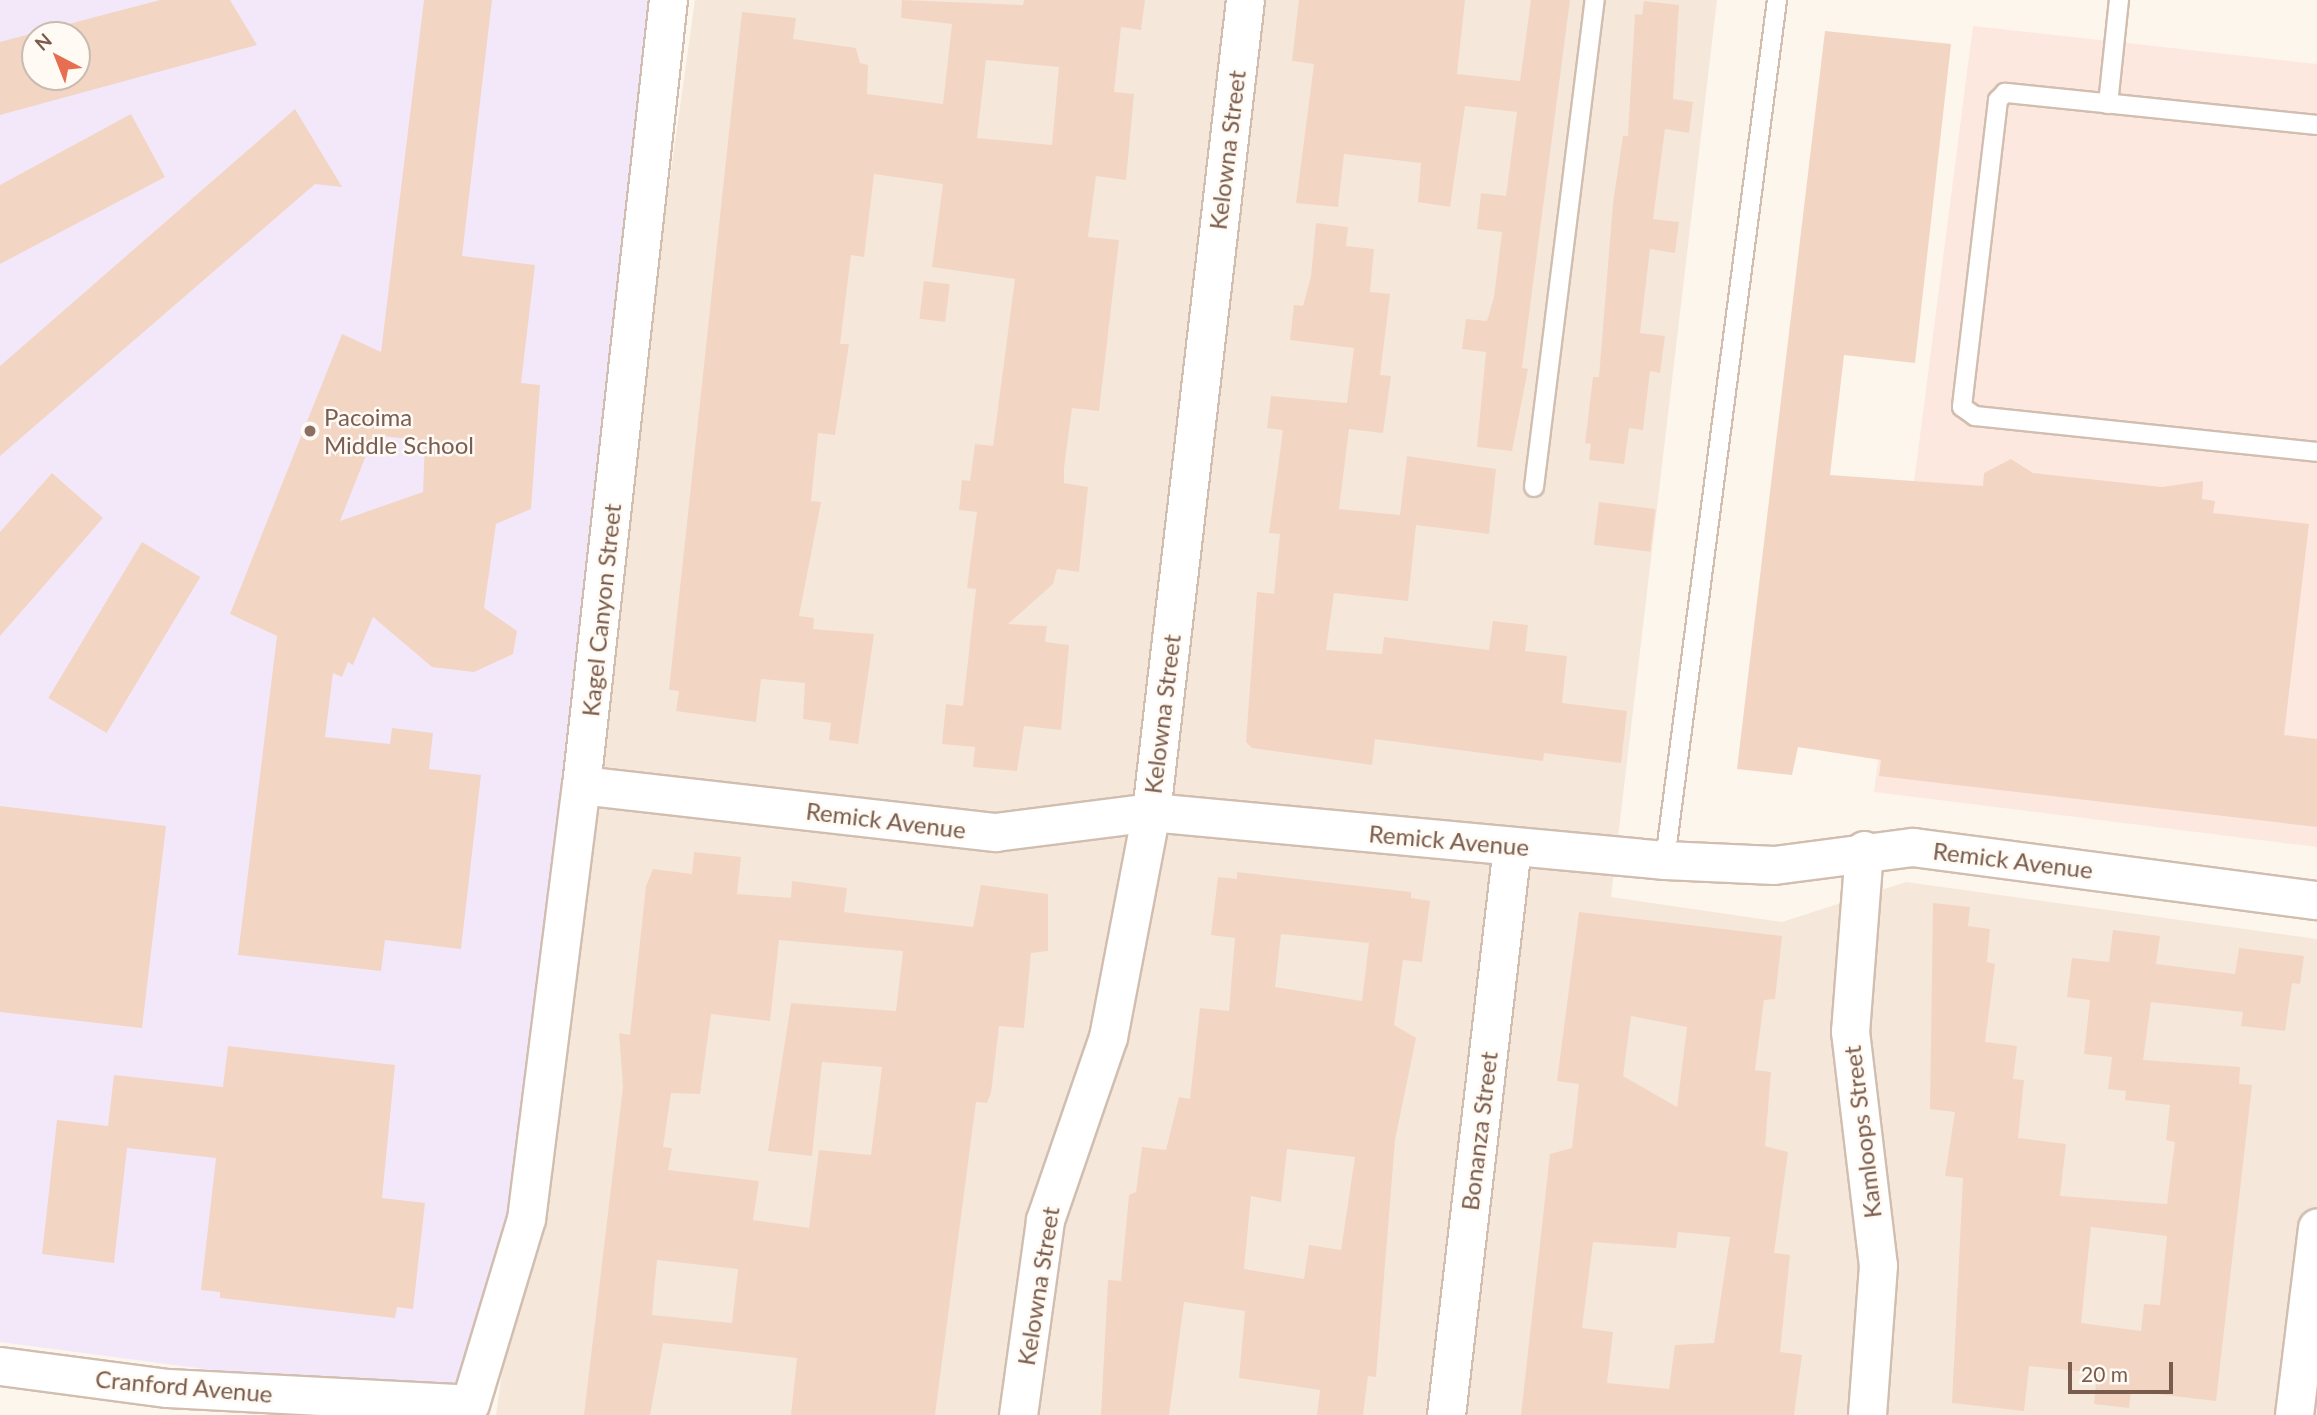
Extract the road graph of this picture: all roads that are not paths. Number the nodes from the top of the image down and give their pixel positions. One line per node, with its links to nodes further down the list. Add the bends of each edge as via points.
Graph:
1 (668, 0): 10 (street, Kagel Canyon Street)
2 (1245, 0): 11 (street, Kelowna Street)
3 (1595, 0): 9 (lane)
4 (1777, 0): 14 (lane)
5 (2119, 0): 6 (lane)
6 (2108, 104): 7 (lane); 8 (lane, via 2005,93 1998,100 1962,407 1975,416)
7 (2317, 125)
8 (2317, 452)
9 (1534, 487)
10 (581, 785): 11 (street, Remick Avenue, via 995,832); 16 (street, Kagel Canyon Street)
11 (1151, 811): 12 (street, Remick Avenue); 19 (street, Kelowna Street, via 1108,1037 1045,1220)
12 (1512, 846): 14 (street, Remick Avenue); 20 (street, Bonanza Street)
13 (1864, 850): 14 (street, Remick Avenue, via 1774,865); 15 (street, Remick Avenue, via 1913,847); 21 (street, Kamloops Street, via 1850,1031 1878,1265)
14 (1665, 860)
15 (2317, 900)
16 (526, 1220): 18 (street, Cranford Avenue, via 470,1404 168,1388)
17 (2317, 1227): 22 (street)
18 (0, 1366)
19 (1018, 1415)
20 (1446, 1415)
21 (1867, 1415)
22 (2294, 1415)

